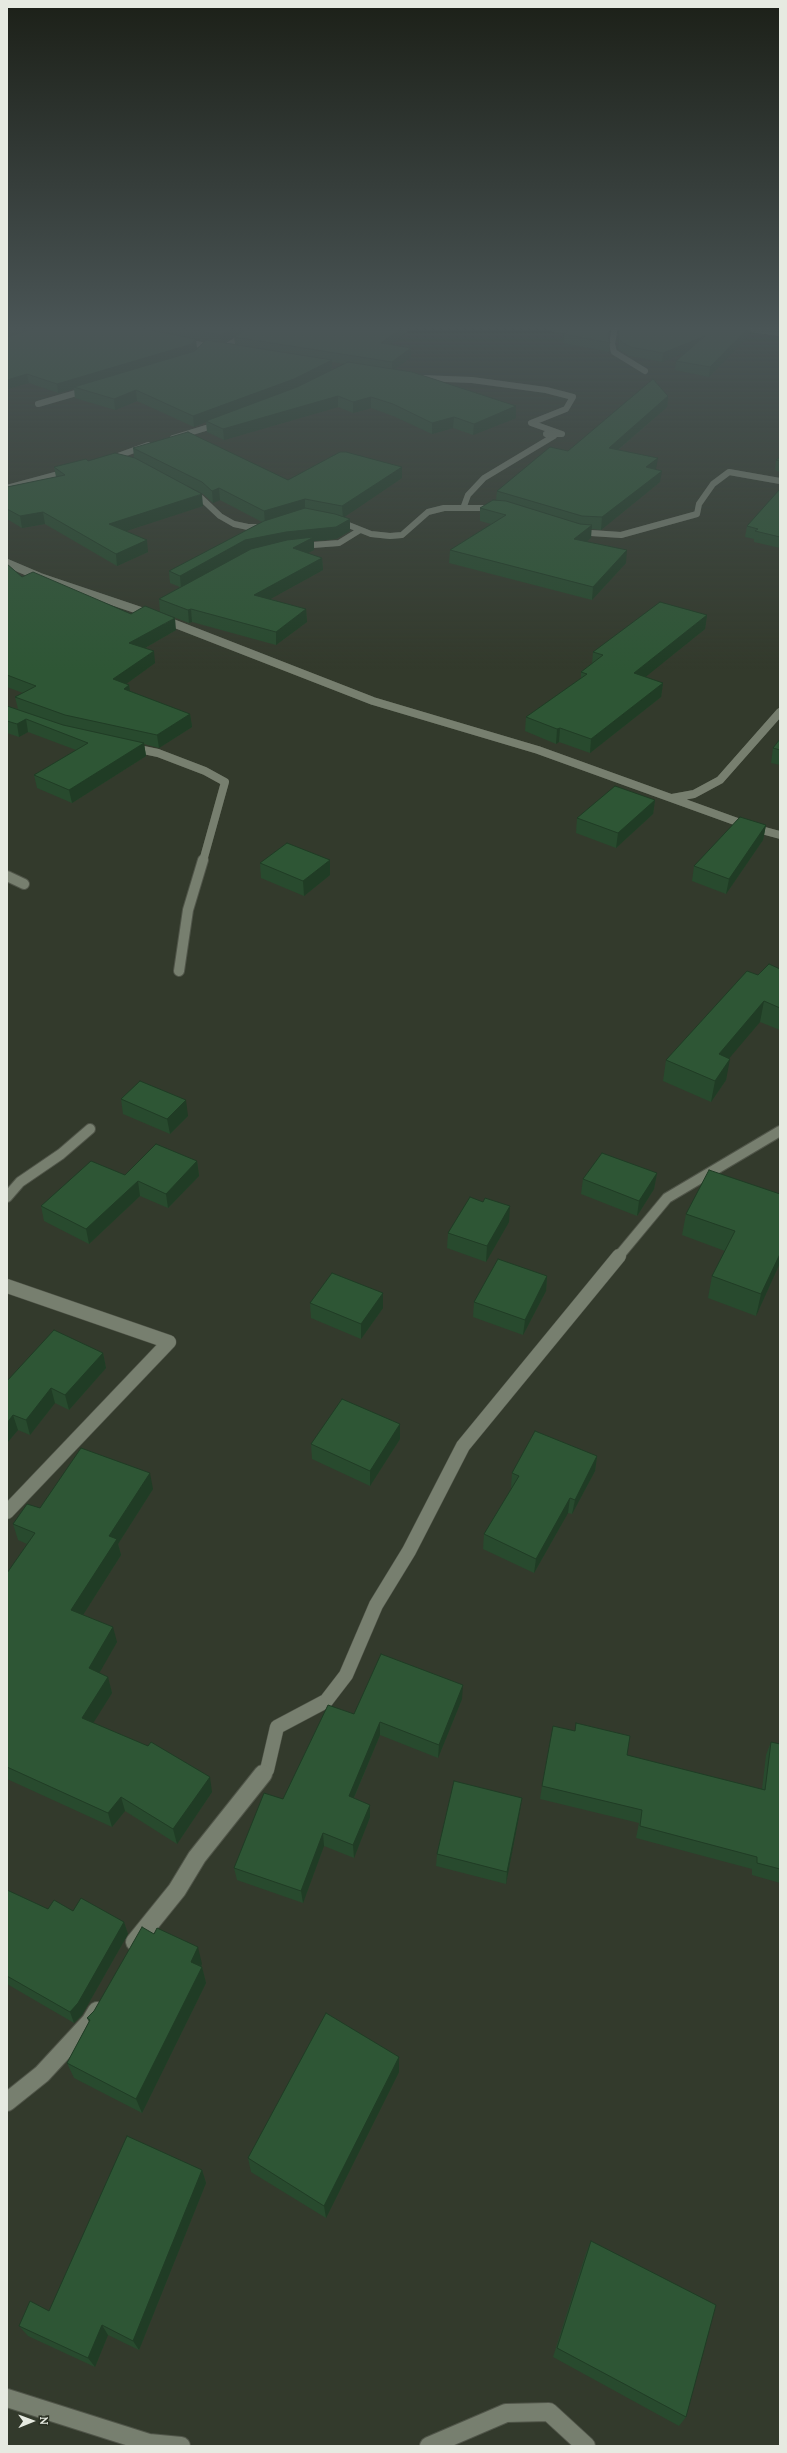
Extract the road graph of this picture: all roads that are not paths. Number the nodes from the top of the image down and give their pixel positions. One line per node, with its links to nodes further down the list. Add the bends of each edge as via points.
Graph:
1 (547, 440): 10 (street, via 484,478 468,495)
2 (153, 443): 3 (street)
3 (112, 459): 4 (street); 5 (street)
4 (125, 461)
5 (99, 463)
6 (78, 469): 9 (street)
7 (780, 481): 14 (street, via 729,472 713,484 699,504 697,514 621,535 580,533)
8 (180, 487): 13 (street, via 201,498 220,516 234,524 265,528)
9 (7, 488)
10 (464, 506): 11 (street); 15 (street, via 428,512 402,535 371,534)
11 (506, 509)
12 (331, 519): 15 (street)
13 (278, 523)
14 (565, 529)
15 (360, 530): 16 (street, via 339,543)
16 (294, 547)
17 (7, 563): 20 (street, via 40,577 150,611 374,701 538,750)
18 (780, 712): 20 (street, via 720,780 694,794)
19 (119, 744): 24 (street, via 158,753 205,771 225,782 188,910)
20 (672, 798): 21 (street)
21 (780, 835)
22 (7, 876): 23 (street)
23 (24, 884)
24 (179, 971)
25 (90, 1129): 27 (street, via 61,1154 20,1182)
26 (780, 1131): 30 (street, via 667,1198 463,1446 409,1551 376,1605 346,1675 326,1701 277,1727 266,1770 197,1857 177,1890 138,1938)
27 (7, 1197)
28 (7, 1286): 29 (street, via 169,1342)
29 (7, 1512)
30 (126, 1959)
31 (102, 2000): 32 (street, via 91,2021 42,2074)
32 (7, 2102)
33 (7, 2398): 34 (street, via 149,2443)
34 (181, 2446)
35 (429, 2446): 36 (street, via 506,2413 549,2412)
36 (586, 2446)

